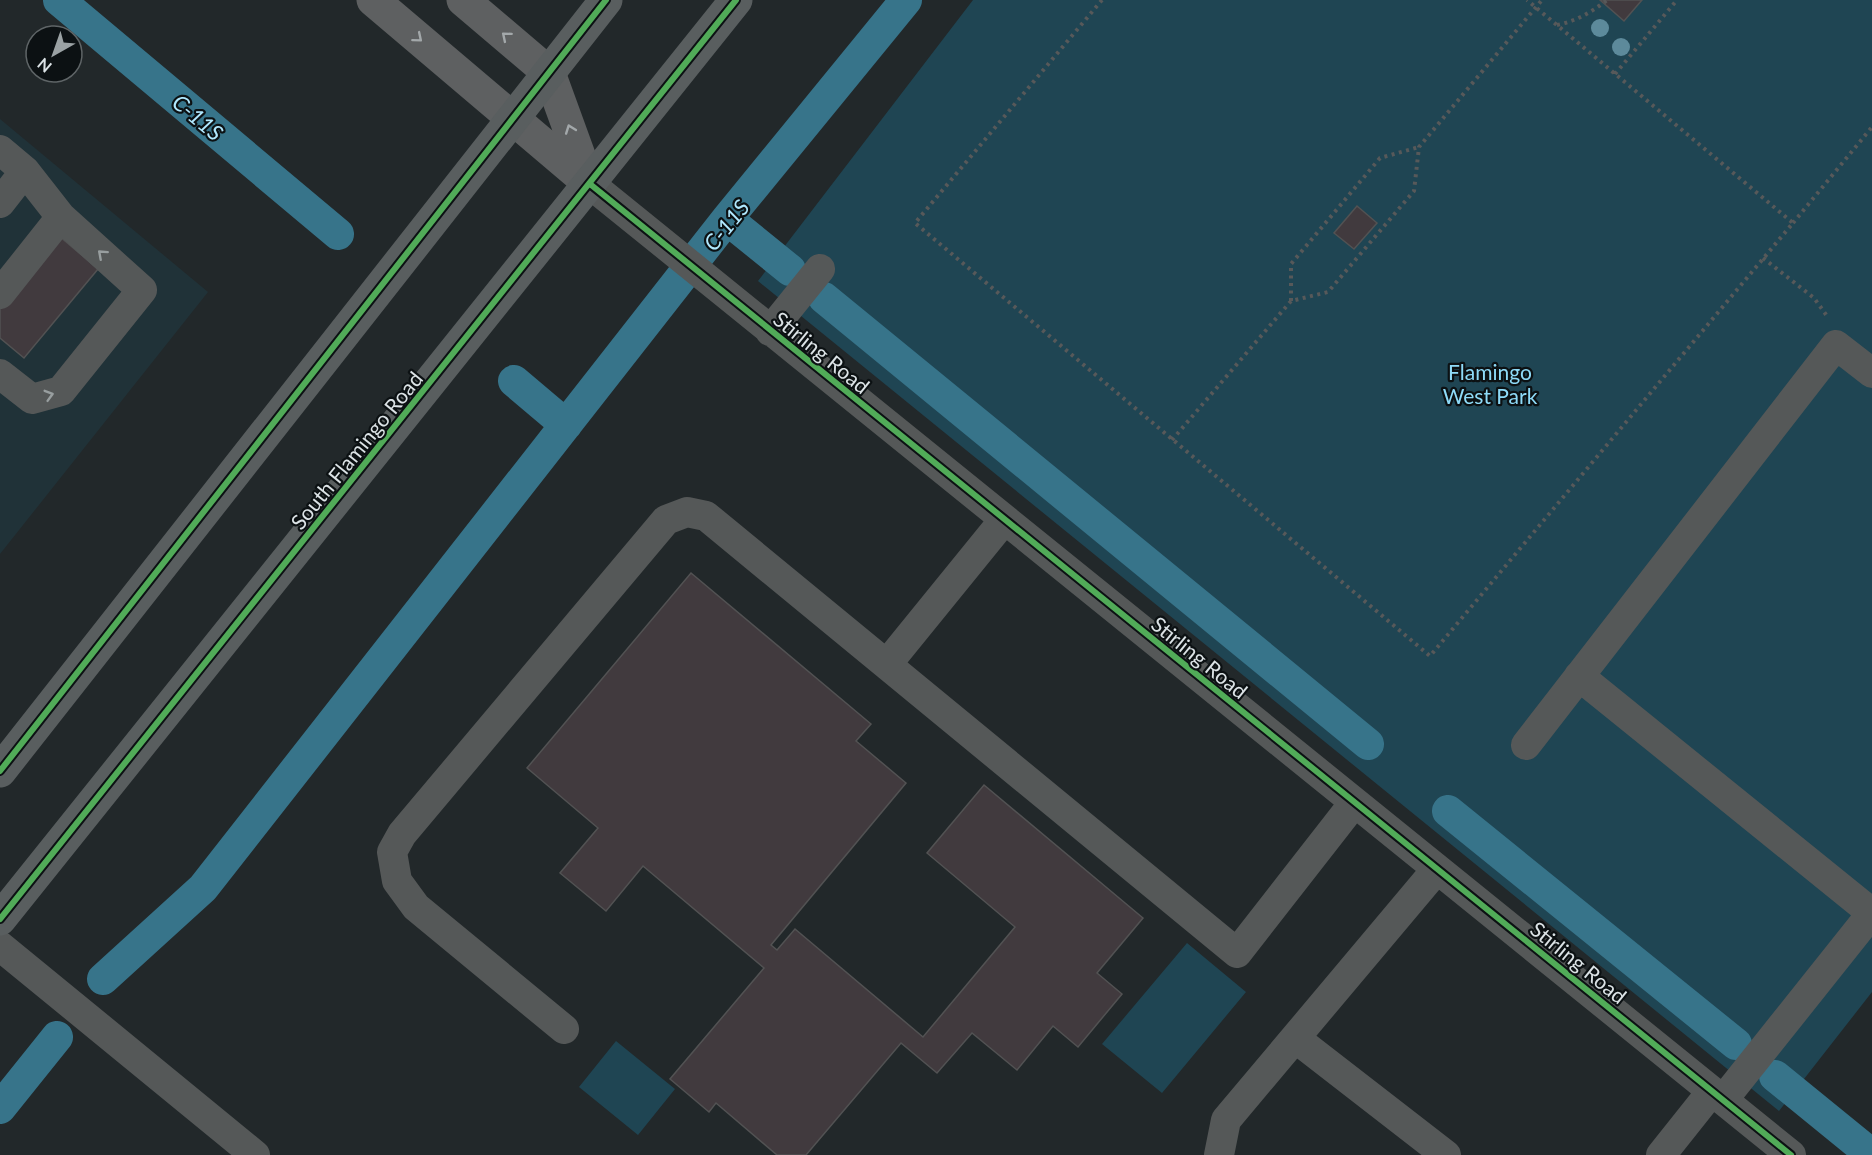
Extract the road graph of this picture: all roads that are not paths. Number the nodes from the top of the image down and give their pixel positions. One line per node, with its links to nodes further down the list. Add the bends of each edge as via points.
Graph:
1 (373, 0): 6 (main road, Stirling Road, one-way to 6)
2 (462, 0): 5 (main road, one-way to 2)
3 (606, 0): 5 (highway)
4 (736, 0): 9 (highway, South Flamingo Road)
5 (549, 73): 6 (highway); 9 (main road, one-way to 5)
6 (514, 119): 9 (main road, Stirling Road); 21 (highway)
7 (0, 150): 8 (street)
8 (25, 171): 10 (street); 11 (street)
9 (590, 184): 14 (street, Stirling Road); 25 (highway, South Flamingo Road)
10 (0, 203)
11 (61, 217): 13 (street); 15 (street, one-way to 11, via 32,399 61,391 142,290)
12 (820, 269): 14 (street)
13 (0, 294)
14 (770, 331): 17 (street, Stirling Road)
15 (0, 374)
16 (1872, 374): 19 (street, via 1836,345)
17 (1004, 520): 18 (street); 22 (street, Stirling Road)
18 (887, 664): 22 (street, via 1237,953); 27 (street, via 706,516 687,512 666,520 402,834 392,852 397,881 416,907)
19 (1579, 676): 20 (street); 24 (street)
20 (1526, 745)
21 (0, 771)
22 (1354, 803): 23 (street, Stirling Road)
23 (1437, 869): 28 (street); 29 (street, Stirling Road)
24 (1872, 913): 29 (street)
25 (0, 919)
26 (0, 946): 30 (street)
27 (564, 1029)
28 (1295, 1038): 31 (street, via 1226,1120); 32 (street)
29 (1718, 1096): 33 (street); 34 (street, Stirling Road)
30 (255, 1155)
31 (1219, 1155)
32 (1446, 1155)
33 (1661, 1155)
34 (1791, 1155)

